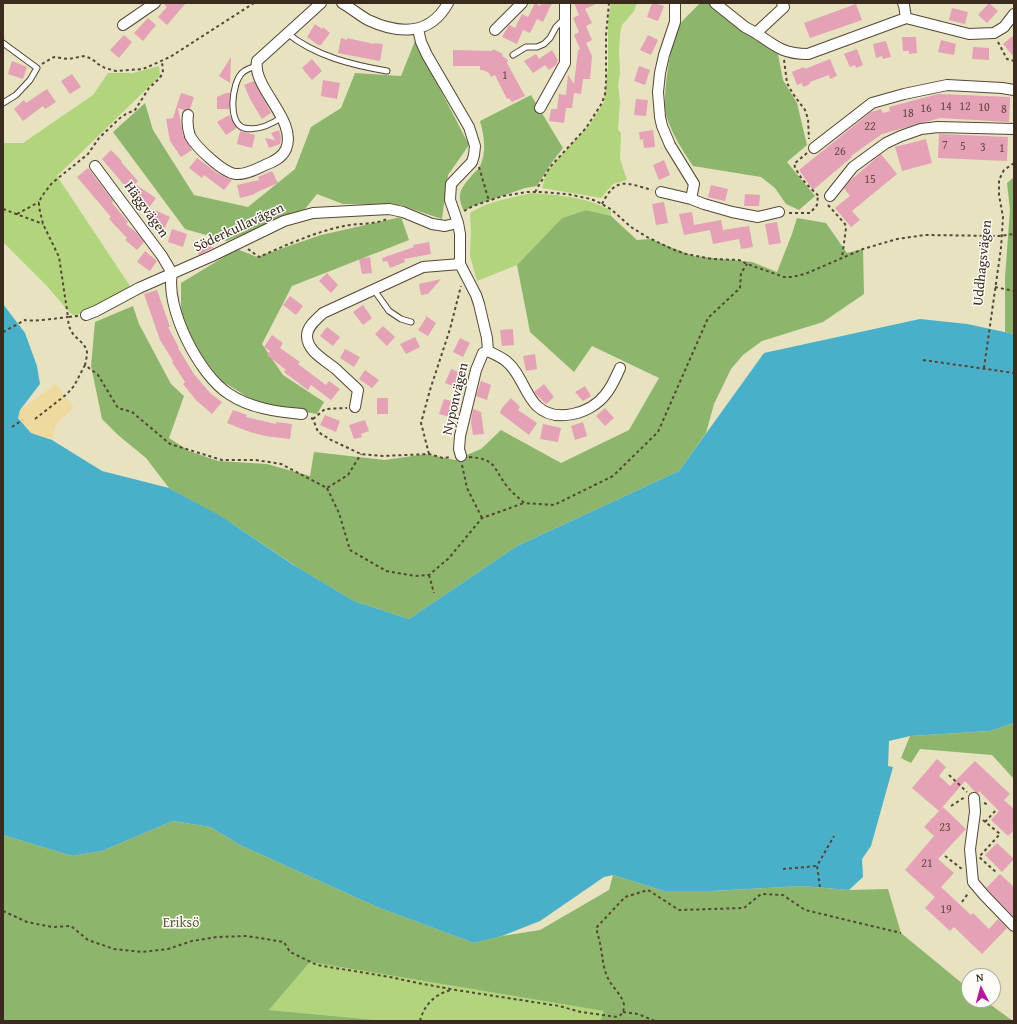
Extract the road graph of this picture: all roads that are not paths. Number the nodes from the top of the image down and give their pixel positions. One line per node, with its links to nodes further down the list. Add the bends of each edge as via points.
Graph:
1 (155, 3): 14 (street)
2 (321, 3): 17 (street)
3 (342, 3): 15 (street, via 367,19 386,27 400,30)
4 (448, 3): 15 (street, via 433,22)
5 (522, 3): 16 (street)
6 (565, 3): 13 (street)
7 (675, 3): 33 (street, via 675,22 660,73 660,117 670,145 694,184)
8 (715, 3): 18 (street, via 744,27)
9 (782, 3): 18 (street, via 784,7)
10 (903, 3): 12 (street)
11 (1014, 14): 12 (street, via 1004,26 994,32 969,34)
12 (906, 18): 18 (street, via 808,54 784,51)
13 (564, 19): 20 (lane, via 544,44 526,47); 25 (street, via 565,63)
14 (123, 25)
15 (418, 29): 35 (street, via 427,54 469,127 474,146 472,162 451,184 450,200)
16 (495, 30)
17 (287, 33): 21 (street, via 260,57); 22 (lane, via 307,48 334,59)
18 (756, 33)
19 (3, 43): 24 (lane, via 37,68 16,95)
20 (512, 55)
21 (256, 66): 27 (street, via 261,82); 27 (lane, via 247,69 237,80 233,99 236,120 244,128 254,128 264,127)
22 (387, 71)
23 (1014, 90): 29 (street, via 947,85 872,103)
24 (3, 103)
25 (540, 108)
26 (188, 115): 27 (street, via 190,136 204,154 235,174 281,157 288,139)
27 (282, 117)
28 (1014, 129): 32 (street, via 938,127 921,129 901,136 886,143 853,167)
29 (814, 148)
30 (95, 166): 37 (street, Häggvägen)
31 (661, 192): 33 (street)
32 (830, 196)
33 (691, 199): 34 (street, via 758,217)
34 (778, 212)
35 (458, 223): 36 (street, Nyponvägen); 37 (street, Söderkullavägen, via 445,226 432,224 389,209 313,213 284,221)
36 (460, 264): 38 (street, via 423,267); 41 (street, Nyponvägen, via 479,304)
37 (172, 273): 39 (street, Söderkullavägen); 44 (street, via 170,283 181,326 197,358 216,383 228,394 246,403)
38 (374, 290): 40 (lane, via 389,311); 43 (street, via 323,313 312,323 307,336 311,347 320,358 358,390)
39 (86, 315)
40 (411, 322)
41 (488, 351): 42 (street, Nyponvägen, via 512,367 531,400 538,407 556,415 567,415 590,408 606,394); 45 (street, Nyponvägen, via 483,353 476,370 460,436)
42 (620, 368)
43 (355, 407)
44 (302, 414)
45 (461, 456)
46 (974, 798): 47 (street, via 975,812 970,849 973,880)
47 (1014, 926)

